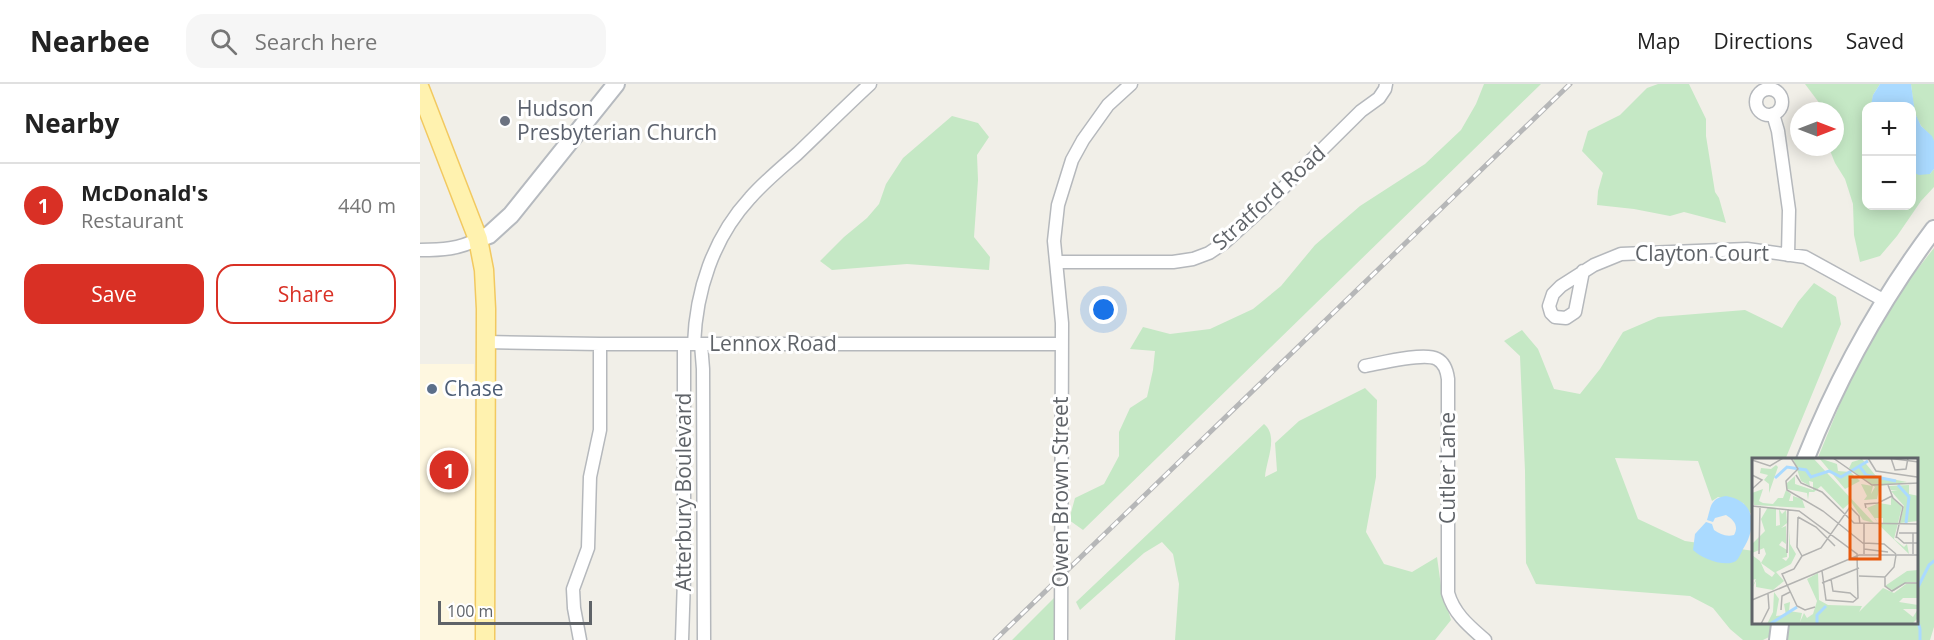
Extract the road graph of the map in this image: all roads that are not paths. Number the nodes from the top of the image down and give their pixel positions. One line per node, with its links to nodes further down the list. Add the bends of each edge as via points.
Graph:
1 (616, 84): 8 (street, via 511,215 489,235)
2 (870, 84): 16 (street, Atterbury Boulevard, via 757,190 731,222 703,282)
3 (1131, 84): 11 (street, Owen Brown Street, via 1097,118 1072,160 1058,205)
4 (1386, 84): 11 (street, Stratford Road, via 1379,98 1209,253 1173,262)
5 (420, 89): 8 (main road)
6 (1773, 114): 10 (street, via 1789,210)
7 (1934, 229): 13 (street)
8 (478, 239): 9 (street, via 447,250); 14 (main road, via 484,270)
9 (420, 250)
10 (1788, 255): 12 (street, Clayton Court, via 1747,249 1621,254); 13 (street, Clayton Court, via 1805,257)
11 (1056, 261): 17 (street, Owen Brown Street)
12 (1583, 271)
13 (1885, 301): 19 (street, via 1845,369)
14 (485, 342): 15 (street, Lennox Road); 21 (main road)
15 (600, 344): 16 (street, Lennox Road); 22 (street, via 600,430 590,477 588,548 573,589)
16 (693, 344): 17 (street, Lennox Road); 23 (street, Atterbury Boulevard); 24 (street, Atterbury Boulevard, via 703,369)
17 (1061, 344): 25 (street, Owen Brown Street)
18 (1365, 366): 26 (street, Cutler Lane, via 1424,357 1435,358 1444,365 1448,380 1448,593 1460,617)
19 (1806, 458)
20 (1780, 625): 27 (street)
21 (485, 640)
22 (580, 640)
23 (682, 640)
24 (704, 640)
25 (1061, 640)
26 (1485, 640)
27 (1778, 640)

